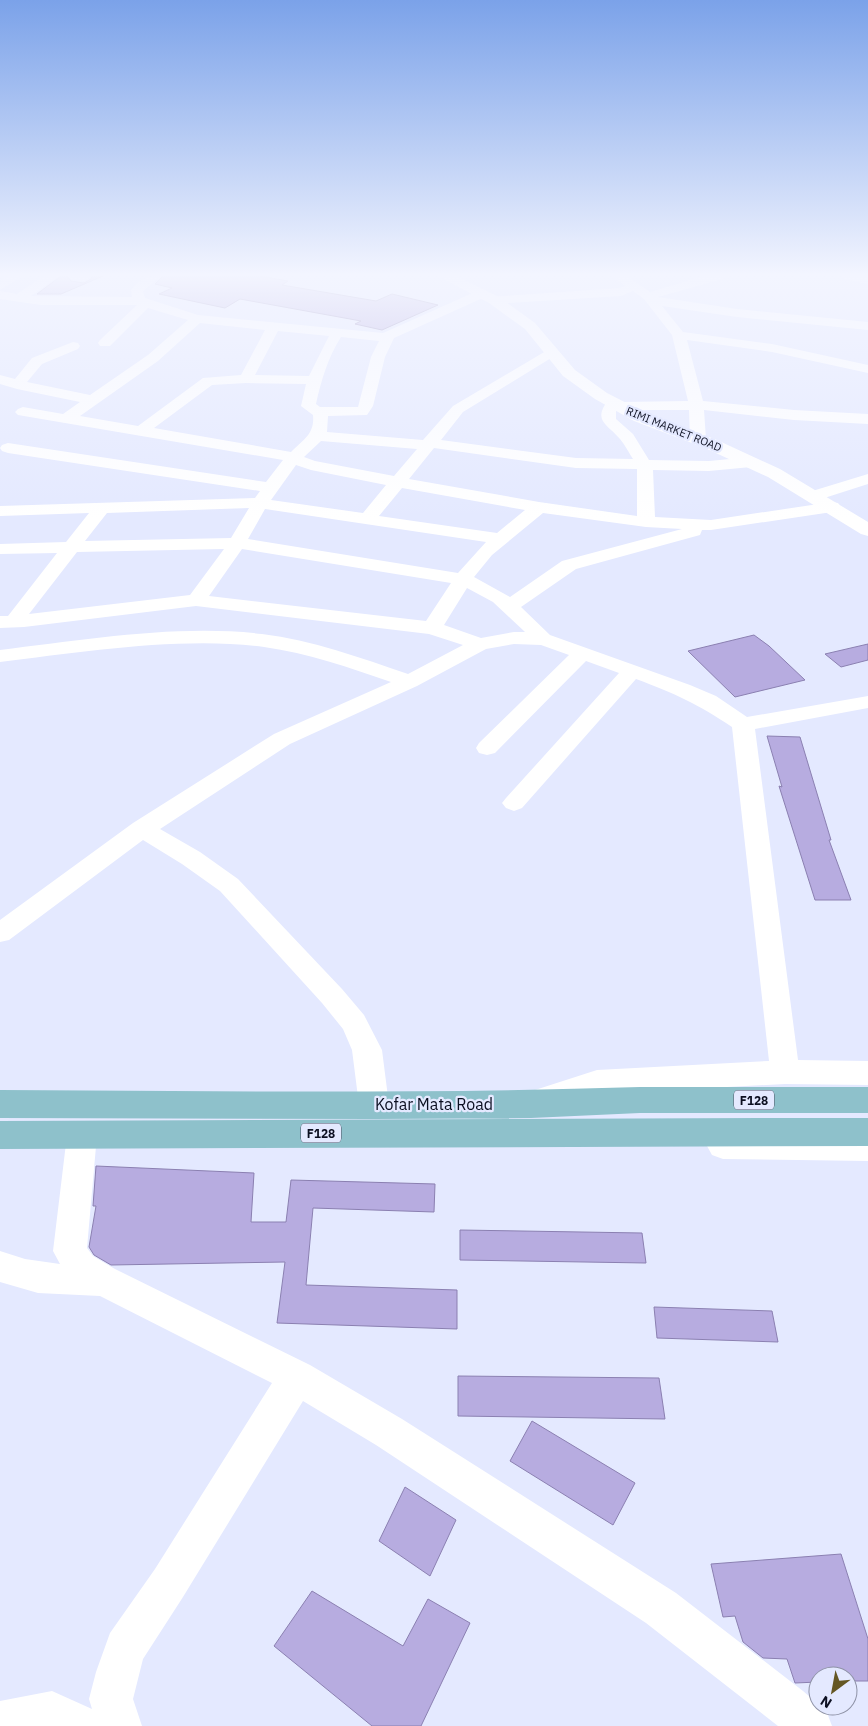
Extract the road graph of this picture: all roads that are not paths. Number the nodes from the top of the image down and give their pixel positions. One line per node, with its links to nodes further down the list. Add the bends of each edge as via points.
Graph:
1 (48, 357): 14 (street, via 37,361)
2 (155, 357): 15 (street)
3 (258, 357): 12 (street)
4 (324, 357): 13 (street)
5 (378, 357): 18 (street, via 362,412)
6 (544, 357): 27 (street, via 458,409)
7 (555, 357): 16 (street, RIMI MARKET ROAD, via 583,384)
8 (683, 357): 17 (street)
9 (811, 357): 10 (street)
10 (868, 369)
11 (0, 379): 14 (street)
12 (246, 379): 13 (street); 23 (street, via 208,381)
13 (314, 380): 18 (street, via 308,406)
14 (17, 385): 15 (street)
15 (92, 400): 21 (street)
16 (616, 405): 17 (street); 26 (street, RIMI MARKET ROAD); 32 (street, via 608,412 609,420 627,437)
17 (696, 406): 22 (street); 26 (street)
18 (316, 411): 25 (street, via 320,413 322,426)
19 (23, 412): 20 (street)
20 (45, 416): 21 (street); 28 (street)
21 (66, 419): 23 (street)
22 (868, 419)
23 (141, 431): 24 (street)
24 (159, 434): 29 (street); 31 (street)
25 (318, 436): 27 (street); 29 (street)
26 (698, 439): 30 (street, RIMI MARKET ROAD)
27 (428, 444): 32 (street, via 576,462); 35 (street)
28 (4, 451): 31 (street)
29 (294, 458): 35 (street, via 311,465); 36 (street)
30 (751, 462): 32 (street); 37 (street, RIMI MARKET ROAD)
31 (128, 465): 33 (street)
32 (645, 466): 45 (street)
33 (182, 474): 36 (street); 39 (street)
34 (868, 479): 37 (street)
35 (397, 482): 40 (street); 44 (street)
36 (271, 488): 38 (street)
37 (815, 496): 41 (street, RIMI MARKET ROAD)
38 (260, 502): 39 (street); 44 (street); 50 (street)
39 (147, 507): 42 (street)
40 (539, 507): 45 (street); 49 (street)
41 (832, 507): 46 (street); 48 (street, RIMI MARKET ROAD)
42 (101, 509): 43 (street); 51 (street)
43 (7, 511): 47 (street)
44 (368, 518): 49 (street)
45 (646, 522): 46 (street)
46 (711, 526): 56 (street, via 569,565)
47 (0, 530)
48 (868, 530)
49 (501, 539): 53 (street)
50 (238, 543): 51 (street); 53 (street); 54 (street)
51 (72, 548): 52 (street); 57 (street)
52 (0, 549)
53 (463, 579): 56 (street, via 500,598); 58 (street)
54 (196, 600): 55 (street); 57 (street)
55 (221, 603): 58 (street); 59 (street)
56 (508, 606): 60 (street)
57 (7, 622)
58 (432, 628): 61 (street)
59 (198, 637): 63 (street); 65 (street, via 238,638 304,648)
60 (543, 639): 61 (street, via 514,638); 62 (street)
61 (480, 644): 65 (street)
62 (582, 654): 64 (street); 68 (street)
63 (0, 656)
64 (631, 672): 67 (street, via 683,689); 69 (street)
65 (410, 682): 70 (street, via 282,739)
66 (868, 702): 67 (street)
67 (743, 724): 72 (street)
68 (487, 748)
69 (514, 803)
70 (142, 829): 71 (street); 77 (street, via 229,885 332,996 354,1023 367,1050)
71 (0, 933)
72 (784, 1072): 73 (street); 76 (street, via 597,1082)
73 (868, 1073)
74 (868, 1100): 78 (main road, Kofar Mata Road / F128)
75 (0, 1104): 79 (main road, Kofar Mata Road / F128)
76 (531, 1104): 77 (main road, Kofar Mata Road / F128); 78 (main road, Kofar Mata Road / F128)
77 (374, 1105): 79 (main road, Kofar Mata Road / F128)
78 (641, 1115): 80 (main road, Kofar Mata Road / F128); 81 (main road, Kofar Mata Road / F128)
79 (191, 1119): 80 (main road, Kofar Mata Road / F128); 83 (main road, Kofar Mata Road / F128)
80 (559, 1131): 84 (street, via 628,1145)
81 (868, 1132)
82 (0, 1135): 83 (main road, Kofar Mata Road / F128)
83 (82, 1135): 86 (street, via 70,1250 81,1267)
84 (868, 1148)
85 (0, 1266): 86 (street, via 47,1280)
86 (103, 1280): 87 (street)
87 (297, 1377): 90 (street, via 126,1648 111,1699); 91 (street, via 389,1432 662,1608)
88 (24, 1722): 89 (street, via 52,1713)
89 (81, 1726)
90 (120, 1726)
91 (810, 1726)

